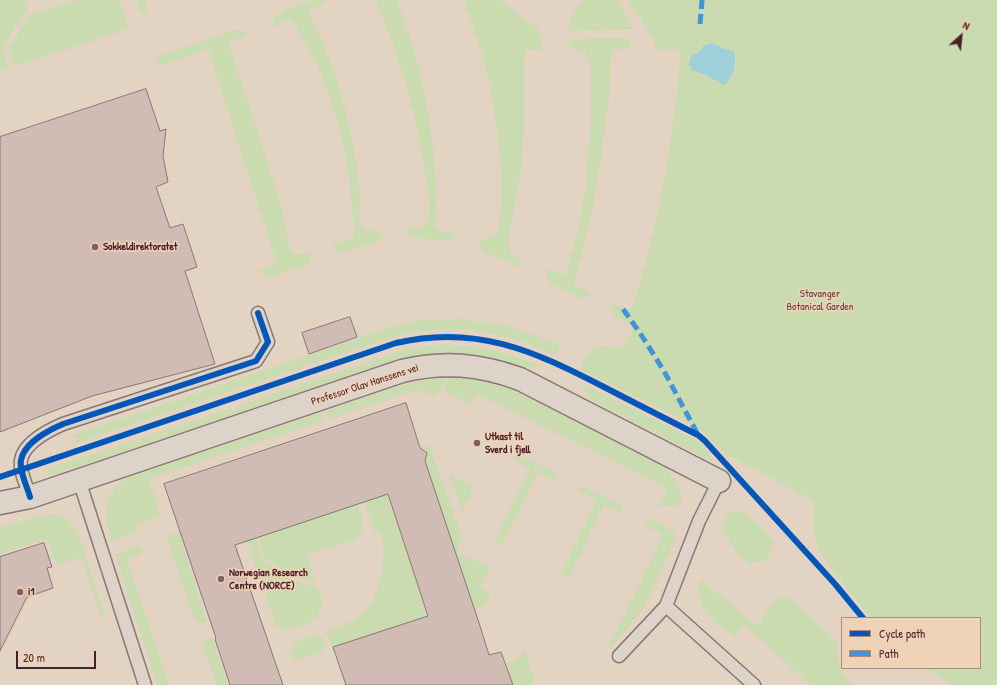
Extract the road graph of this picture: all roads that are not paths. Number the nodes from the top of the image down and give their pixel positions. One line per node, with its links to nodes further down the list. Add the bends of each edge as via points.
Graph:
1 (258, 313): 4 (lane, via 268,342 256,361 63,424 34,440 21,459 21,469)
2 (79, 480): 3 (street, Professor Olav Hanssens vei, via 402,371 455,364 492,370 520,379); 4 (street, Professor Olav Hanssens vei); 8 (lane)
3 (719, 481): 6 (lane, via 699,521)
4 (30, 496): 5 (street, Professor Olav Hanssens vei)
5 (0, 503)
6 (666, 606): 7 (lane); 9 (lane)
7 (619, 656)
8 (145, 685)
9 (754, 685)

